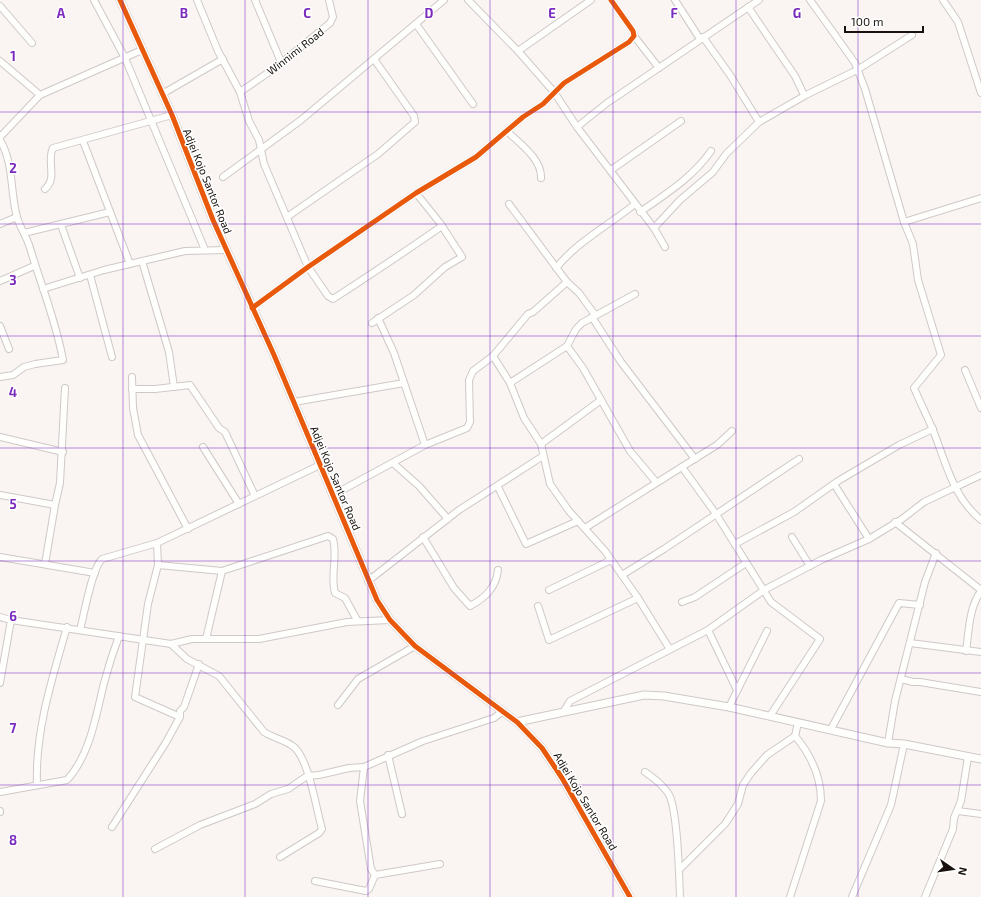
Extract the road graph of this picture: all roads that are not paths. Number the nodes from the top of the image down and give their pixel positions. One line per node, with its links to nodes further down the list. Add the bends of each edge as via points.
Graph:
1 (94, 0): 23 (street)
2 (120, 0): 21 (street, Adjei Kojo Santor Road)
3 (197, 0): 25 (street)
4 (255, 0): 27 (street)
5 (328, 0): 27 (street, Winnimi Road, via 332,17 330,23)
6 (444, 0): 16 (street)
7 (467, 0): 22 (street)
8 (591, 0): 22 (street)
9 (611, 0): 18 (street)
10 (675, 0): 19 (street)
11 (759, 0): 15 (street)
12 (810, 0): 29 (street)
13 (942, 0): 32 (street, via 958,22)
14 (0, 6): 20 (street)
15 (748, 7): 19 (street); 35 (street)
16 (416, 24): 24 (street); 36 (street)
17 (912, 35): 29 (street)
18 (634, 36): 28 (street); 31 (street, via 629,42)
19 (702, 38): 28 (street); 40 (street, via 730,75)
20 (32, 43)
21 (142, 50): 23 (street); 33 (street, Adjei Kojo Santor Road)
22 (518, 51): 31 (street)
23 (125, 58): 34 (street); 38 (street)
24 (374, 59): 46 (street); 58 (street, via 415,122 378,154)
25 (223, 60): 30 (street); 33 (street)
26 (0, 61): 34 (street)
27 (281, 62): 30 (street, Winnimi Road)
28 (659, 68): 41 (street)
29 (858, 70): 35 (street); 60 (street)
30 (240, 92): 46 (street)
31 (554, 92): 41 (street); 43 (street, via 544,104 524,117)
32 (981, 93)
33 (162, 94): 37 (street, Adjei Kojo Santor Road)
34 (40, 95): 42 (street)
35 (804, 95): 40 (street)
36 (473, 104)
37 (172, 115): 38 (street); 68 (street, Adjei Kojo Santor Road)
38 (150, 121): 45 (street); 67 (street)
39 (681, 121): 48 (street)
40 (759, 122): 64 (street, via 726,154 713,172 680,200)
41 (577, 127): 48 (street)
42 (1, 132)
43 (508, 132): 50 (street, via 537,162); 52 (street, via 476,157)
44 (0, 140): 59 (street, via 8,157)
45 (83, 141): 51 (street, via 53,148 51,181); 56 (street)
46 (261, 150): 49 (street); 58 (street, via 264,164)
47 (711, 151): 57 (street, via 681,183)
48 (611, 170): 55 (street)
49 (223, 177)
50 (541, 178)
51 (45, 189)
52 (416, 193): 63 (street); 72 (street)
53 (981, 198): 60 (street)
54 (509, 204): 73 (street)
55 (636, 204): 57 (street); 73 (street, via 624,215 574,248)
56 (110, 212): 62 (street); 70 (street)
57 (640, 212): 64 (street)
58 (287, 217): 72 (street)
59 (17, 218): 61 (street); 65 (street)
60 (904, 222): 101 (street, via 913,244 918,280 941,355 914,388)
61 (0, 224)
62 (61, 225): 65 (street); 75 (street)
63 (442, 226): 72 (street, via 333,298 328,296); 82 (street, via 462,257 445,267 414,295)
64 (654, 228): 66 (street)
65 (24, 232): 71 (street)
66 (665, 247)
67 (205, 250): 68 (street); 69 (street, via 185,251)
68 (226, 250): 80 (street, Adjei Kojo Santor Road)
69 (142, 261): 70 (street); 94 (street, via 169,352)
70 (130, 264): 74 (street)
71 (34, 266): 76 (street); 78 (street)
72 (308, 267): 80 (street)
73 (556, 268): 77 (street)
74 (90, 275): 75 (street); 88 (street)
75 (80, 278): 78 (street)
76 (0, 281)
77 (568, 282): 81 (street, via 579,293); 87 (street, via 528,314)
78 (43, 289): 90 (street, via 58,331 63,360 34,364 13,375)
79 (635, 294): 81 (street)
80 (252, 308): 98 (street, Adjei Kojo Santor Road)
81 (593, 316): 85 (street, via 576,329); 108 (street, via 621,362)
82 (378, 318): 83 (street); 92 (street)
83 (372, 322)
84 (0, 326): 86 (street)
85 (568, 346): 93 (street); 97 (street, via 584,368)
86 (8, 348)
87 (493, 356): 93 (street); 104 (street, via 471,374 470,422 467,428)
88 (112, 357)
89 (965, 370): 99 (street)
90 (0, 377)
91 (132, 377): 96 (street)
92 (404, 383): 98 (street); 104 (street)
93 (510, 383): 103 (street, via 524,418)
94 (174, 387): 96 (street); 120 (street, via 190,385 219,428 225,432)
95 (65, 388): 106 (street)
96 (132, 388): 129 (street, via 138,434)
97 (601, 400): 103 (street); 114 (street, via 630,451)
98 (294, 402): 111 (street, Adjei Kojo Santor Road)
99 (981, 408)
100 (732, 430): 108 (street, via 717,445)
101 (933, 430): 115 (street, via 899,445); 117 (street)
102 (0, 437): 106 (street)
103 (541, 444): 107 (street)
104 (425, 445): 110 (street)
105 (203, 447): 121 (street)
106 (63, 452): 122 (street)
107 (543, 456): 116 (street); 125 (street, via 550,484)
108 (695, 459): 112 (street)
109 (799, 459): 123 (street)
110 (393, 463): 119 (street); 124 (street, via 419,486)
111 (320, 465): 119 (street, Adjei Kojo Santor Road); 120 (street)
112 (682, 467): 114 (street); 123 (street)
113 (981, 475): 117 (street)
114 (656, 482): 128 (street)
115 (834, 484): 132 (street); 134 (street, via 794,512)
116 (498, 487): 124 (street); 125 (street, via 526,544 551,535)
117 (954, 487): 126 (street, via 971,512); 127 (street, via 924,502)
118 (0, 495): 122 (street)
119 (333, 495): 146 (street, Adjei Kojo Santor Road)
120 (255, 496): 121 (street)
121 (239, 504): 129 (street)
122 (55, 505): 139 (street)
123 (716, 514): 134 (street); 145 (street)
124 (448, 519): 130 (street)
125 (578, 520): 128 (street)
126 (981, 520)
127 (895, 522): 132 (street); 135 (street)
128 (585, 528): 137 (street)
129 (188, 529): 133 (street)
130 (423, 537): 142 (street, via 454,588 470,606 486,596 493,586); 146 (street)
131 (792, 537): 141 (street)
132 (869, 539): 141 (street)
133 (158, 543): 140 (street); 144 (street, via 102,559)
134 (735, 544): 138 (street)
135 (936, 553): 149 (street); 152 (street, via 927,573)
136 (0, 557): 139 (street)
137 (612, 560): 145 (street); 147 (street)
138 (746, 563): 148 (street); 151 (street, via 695,597)
139 (45, 564): 144 (street)
140 (158, 565): 143 (street); 164 (street, via 148,604)
141 (810, 566): 148 (street)
142 (498, 570)
143 (222, 571): 156 (street, via 328,536 333,539 335,546 335,593 345,598); 163 (street)
144 (95, 573): 159 (street)
145 (622, 575): 150 (street)
146 (368, 581): 157 (street, Adjei Kojo Santor Road)
147 (549, 590)
148 (764, 590): 160 (street); 181 (street, via 771,602 820,639)
149 (981, 590): 169 (street, via 970,621)
150 (638, 598): 153 (street, via 549,640); 168 (street)
151 (682, 602)
152 (920, 605): 165 (street); 185 (street, via 899,603)
153 (538, 606)
154 (0, 617): 155 (street)
155 (11, 620): 158 (street); 172 (street)
156 (357, 620): 157 (street); 163 (street, via 259,639)
157 (390, 620): 167 (street, Adjei Kojo Santor Road)
158 (67, 627): 159 (street); 195 (street, via 43,711)
159 (80, 630): 162 (street)
160 (708, 630): 168 (street); 175 (street)
161 (767, 631): 175 (street)
162 (119, 636): 164 (street); 195 (street, via 92,732 76,769 67,780)
163 (206, 639): 166 (street)
164 (144, 640): 166 (street); 182 (street, via 135,696)
165 (910, 643): 169 (street); 173 (street)
166 (171, 644): 171 (street, via 187,659)
167 (415, 646): 177 (street, via 358,679); 179 (street, Adjei Kojo Santor Road)
168 (669, 648): 180 (street, via 570,701)
169 (966, 651): 170 (street)
170 (981, 652)
171 (199, 664): 182 (street, via 184,707 180,711); 194 (street, via 219,676 264,732 295,748 306,765)
172 (1, 675): 174 (street)
173 (901, 679): 176 (street); 187 (street)
174 (0, 683)
175 (737, 690): 178 (street)
176 (981, 692)
177 (338, 706)
178 (729, 707): 180 (street, via 644,695); 181 (street)
179 (503, 711): 183 (street, Adjei Kojo Santor Road); 189 (street, via 494,718)
180 (564, 711): 183 (street)
181 (770, 716): 184 (street)
182 (180, 717): 200 (street, via 166,744)
183 (517, 722): 207 (street, Adjei Kojo Santor Road, via 542,748 562,778)
184 (798, 723): 185 (street); 186 (street)
185 (831, 729): 187 (street)
186 (795, 736): 204 (street, via 767,755 750,773 743,785 738,804 725,824); 209 (street, via 815,766 821,800)
187 (888, 743): 188 (street)
188 (904, 744): 190 (street); 210 (street, via 891,806)
189 (388, 755): 192 (street); 198 (street)
190 (968, 757): 191 (street); 197 (street)
191 (981, 759)
192 (364, 767): 194 (street); 205 (street, via 360,801 371,869)
193 (646, 772): 204 (street, via 669,794 675,813)
194 (307, 776): 201 (street, via 288,789 200,825); 202 (street, via 322,829)
195 (37, 785): 196 (street)
196 (0, 792)
197 (958, 811): 199 (street); 211 (street)
198 (402, 814)
199 (981, 814)
200 (112, 827)
201 (155, 849)
202 (280, 857)
203 (440, 864): 205 (street)
204 (679, 870): 208 (street)
205 (375, 875): 206 (street, via 366,891)
206 (315, 881)
207 (630, 897)
208 (680, 897)
209 (790, 897)
210 (852, 897)
211 (925, 897)

